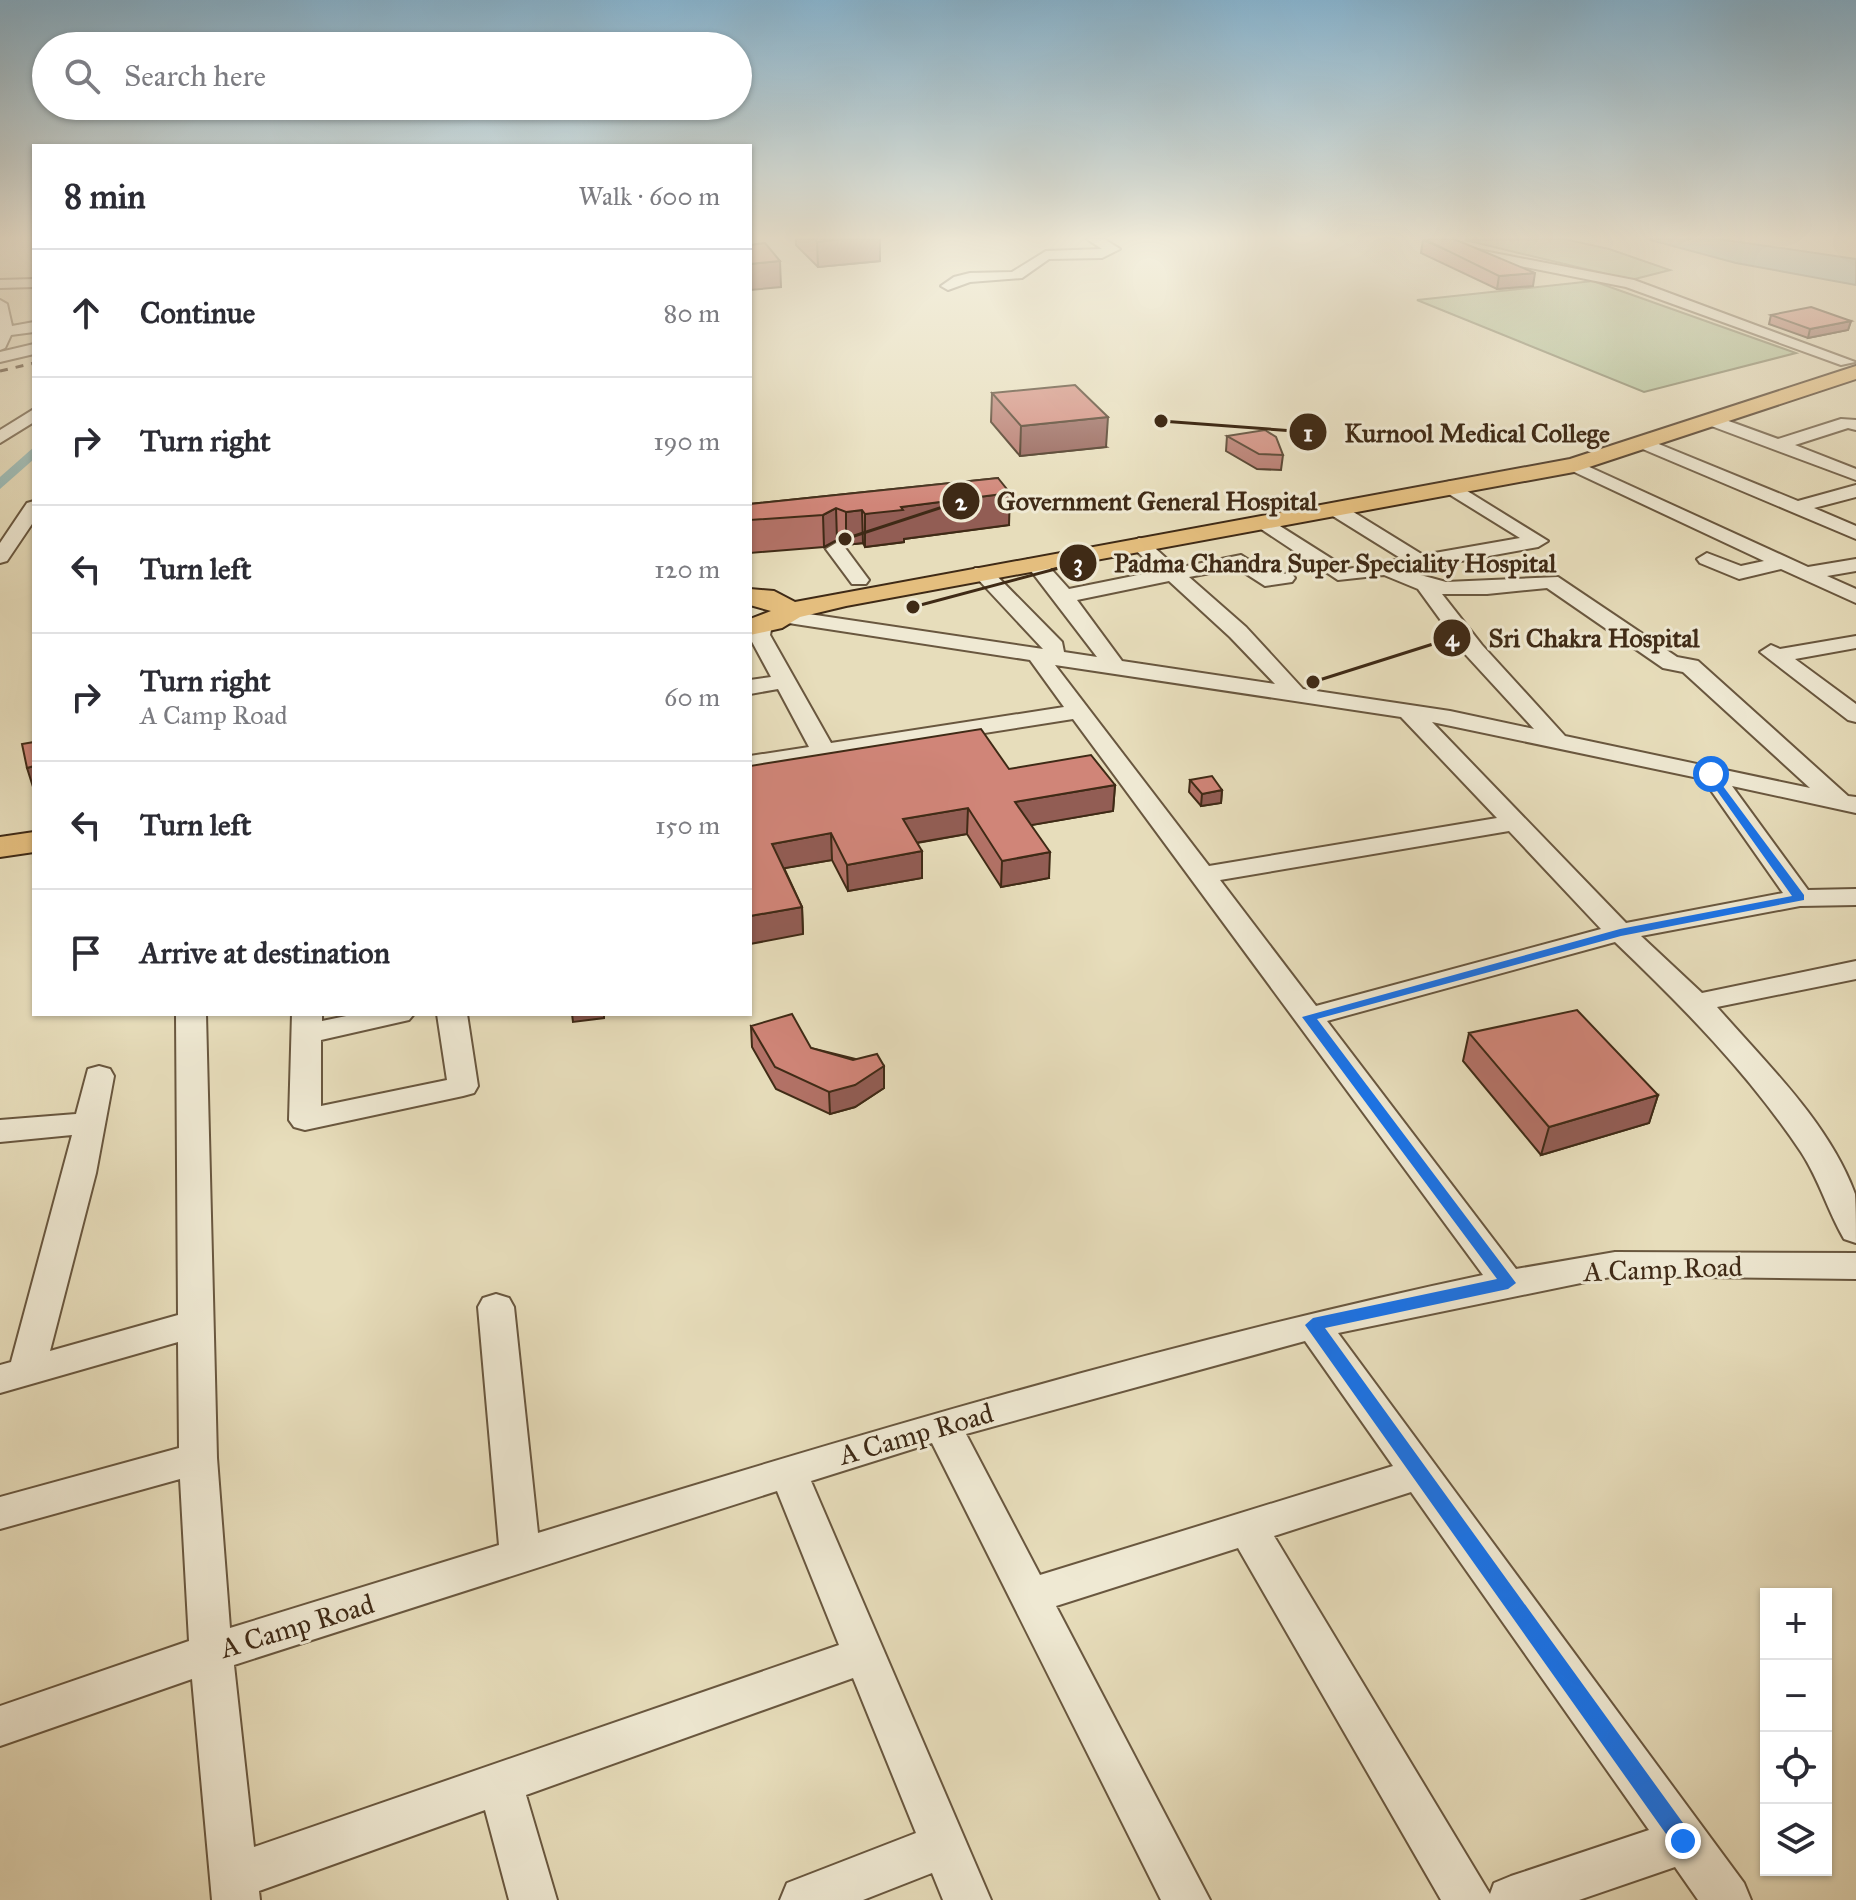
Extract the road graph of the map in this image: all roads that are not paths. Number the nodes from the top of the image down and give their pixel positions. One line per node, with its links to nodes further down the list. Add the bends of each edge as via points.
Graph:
1 (32, 328): 3 (street)
2 (1753, 328): 6 (street)
3 (2, 336)
4 (32, 349): 5 (street)
5 (0, 357)
6 (1853, 364): 8 (main road); 11 (main road, via 1804,373)
7 (32, 415): 10 (street)
8 (1712, 420): 11 (main road); 12 (street)
9 (1856, 425): 12 (street, via 1847,423)
10 (0, 438)
11 (1635, 440): 13 (main road); 17 (street); 35 (main road)
12 (1775, 446): 14 (street)
13 (1574, 465): 15 (main road); 27 (street)
14 (1856, 475)
15 (1451, 487): 18 (main road); 26 (street, via 1538,541)
16 (1856, 491): 17 (street)
17 (1795, 508): 21 (street)
18 (1335, 509): 20 (main road); 26 (street)
19 (32, 510): 24 (street)
20 (1262, 523): 22 (main road); 30 (street, via 1345,576)
21 (1856, 533)
22 (1139, 544): 28 (main road); 33 (street)
23 (836, 549): 35 (street)
24 (0, 557)
25 (1707, 559): 27 (street, via 1739,573)
26 (1420, 562): 30 (street)
27 (1786, 562): 32 (street)
28 (1035, 563): 31 (main road); 37 (street)
29 (1856, 565): 32 (street)
30 (1386, 568): 36 (street)
31 (982, 572): 39 (main road); 41 (street, via 1054,647)
32 (1808, 573): 38 (street)
33 (1173, 575): 34 (street, via 1241,561 1265,580); 37 (street); 45 (street, via 1238,632)
34 (1285, 578)
35 (859, 580): 39 (main road)
36 (1428, 589): 49 (street, via 1474,650); 53 (street, via 1551,581 1671,663 1690,666)
37 (1064, 596): 43 (street)
38 (1856, 597)
39 (766, 612): 41 (street); 44 (street, via 759,635)
40 (1850, 647): 48 (street, via 1773,654)
41 (1045, 658): 43 (street); 46 (street)
42 (752, 659): 44 (street)
43 (1115, 667): 45 (street)
44 (767, 684): 50 (street)
45 (1295, 693): 47 (street)
46 (1079, 711): 50 (street); 59 (street)
47 (1409, 712): 49 (street); 54 (street)
48 (1856, 715)
49 (1556, 739): 52 (street)
50 (814, 753): 51 (street)
51 (752, 763)
52 (1711, 774): 53 (street); 61 (street)
53 (1848, 804)
54 (1513, 823): 59 (street); 62 (street)
55 (32, 826): 56 (main road)
56 (0, 830)
57 (32, 842): 58 (main road)
58 (0, 847)
59 (1199, 876): 68 (street)
60 (1856, 897): 61 (street)
61 (1800, 898): 62 (street)
62 (1620, 932): 64 (street); 68 (street)
63 (1856, 970): 64 (street)
64 (1696, 1003): 73 (street, via 1817,1151)
65 (191, 1016): 77 (street)
66 (379, 1016): 69 (street)
67 (452, 1016): 69 (street, via 463,1086 305,1120)
68 (1308, 1017): 75 (street)
69 (308, 1023)
70 (99, 1076): 71 (street)
71 (90, 1123): 72 (street); 79 (street, via 80,1173)
72 (0, 1131)
73 (1856, 1231)
74 (1856, 1266): 75 (street, A Camp Road, via 1615,1264)
75 (1508, 1283): 78 (street, A Camp Road)
76 (496, 1307): 86 (street)
77 (198, 1323): 79 (street); 81 (street)
78 (1313, 1325): 80 (street, A Camp Road); 83 (street)
79 (13, 1375)
80 (942, 1425): 82 (street, A Camp Road); 87 (street)
81 (198, 1458): 84 (street); 88 (street)
82 (788, 1472): 86 (street, A Camp Road); 89 (street)
83 (1419, 1474): 85 (street); 92 (street)
84 (0, 1513)
85 (1248, 1528): 87 (street); 99 (street)
86 (520, 1557): 88 (street, A Camp Road)
87 (1028, 1597): 98 (street)
88 (211, 1653): 90 (street, A Camp Road); 94 (street)
89 (864, 1655): 91 (street); 93 (street)
90 (0, 1726)
91 (500, 1783): 94 (street); 95 (street)
92 (1683, 1841): 100 (street); 101 (street)
93 (944, 1845): 96 (street); 97 (street)
94 (235, 1888)
95 (533, 1900)
96 (804, 1900)
97 (967, 1900)
98 (1186, 1900)
99 (1468, 1900)
100 (1511, 1900)
101 (1727, 1900)

